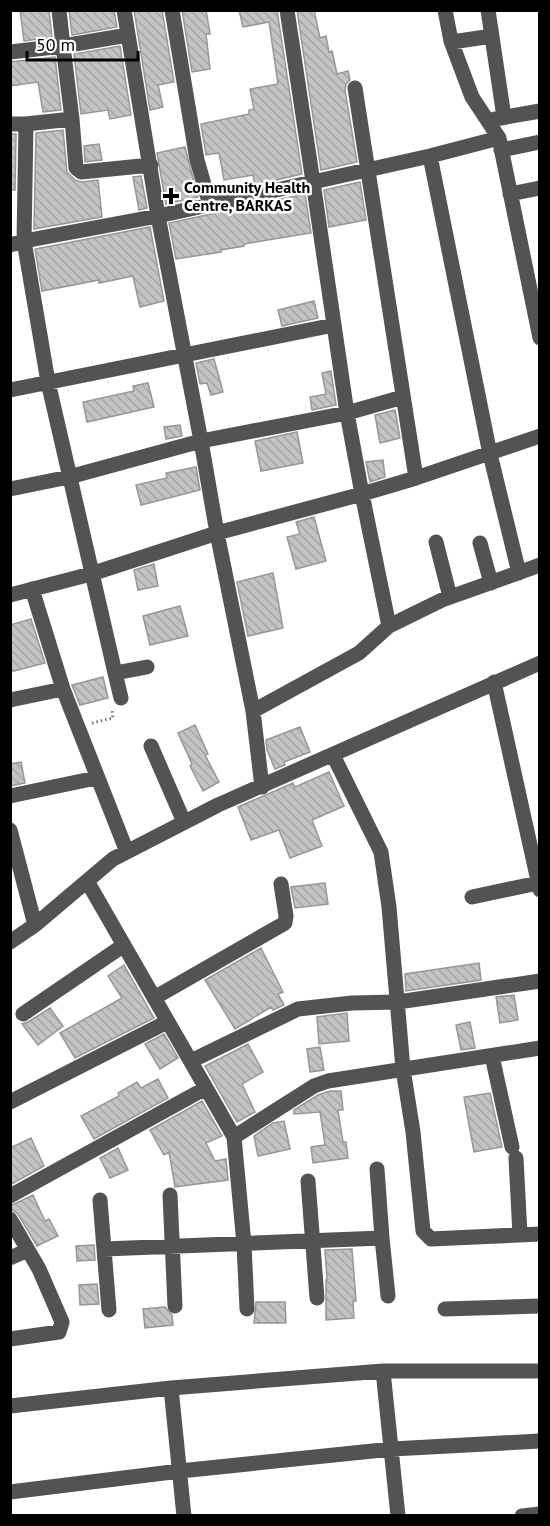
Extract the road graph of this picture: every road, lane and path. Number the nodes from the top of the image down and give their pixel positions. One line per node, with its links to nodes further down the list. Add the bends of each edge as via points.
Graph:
1 (59, 10): 10 (street)
2 (124, 10): 7 (street)
3 (172, 10): 27 (street, via 197,160)
4 (287, 10): 24 (street)
5 (445, 10): 9 (street)
6 (488, 10): 8 (street)
7 (128, 35): 10 (street); 22 (street)
8 (492, 36): 9 (street); 14 (street)
9 (452, 42): 16 (street, via 472,97)
10 (63, 46): 11 (street); 15 (street)
11 (10, 52)
12 (355, 88): 23 (street)
13 (540, 111): 14 (street)
14 (504, 117): 16 (street)
15 (72, 119): 18 (street); 22 (street, via 76,168 81,172)
16 (488, 121): 20 (street)
17 (10, 124): 18 (street)
18 (27, 124): 29 (street)
19 (540, 142): 20 (street)
20 (500, 144): 21 (street); 26 (street)
21 (430, 156): 23 (street); 40 (street)
22 (151, 165): 28 (street)
23 (369, 169): 24 (street); 36 (street)
24 (313, 182): 27 (street); 31 (street)
25 (540, 188): 26 (street)
26 (510, 194): 30 (street)
27 (210, 205): 28 (street)
28 (158, 216): 29 (street); 33 (street)
29 (17, 243): 34 (street)
30 (535, 296): 32 (street)
31 (334, 325): 33 (street); 37 (street)
32 (540, 338)
33 (185, 354): 34 (street); 39 (street)
34 (48, 382): 35 (street); 41 (street)
35 (10, 390)
36 (403, 397): 37 (street); 42 (street)
37 (347, 413): 39 (street); 44 (street)
38 (540, 436): 40 (street)
39 (201, 441): 41 (street); 45 (street)
40 (490, 454): 42 (street); 49 (street)
41 (69, 477): 43 (street); 50 (street)
42 (416, 478): 44 (street)
43 (10, 489)
44 (362, 494): 45 (street); 55 (street)
45 (216, 533): 50 (street); 63 (street)
46 (436, 542): 54 (street)
47 (480, 543): 51 (street)
48 (540, 565): 49 (street)
49 (519, 573): 51 (street)
50 (91, 574): 52 (street); 58 (street)
51 (491, 583): 54 (street)
52 (32, 589): 53 (street); 60 (street)
53 (10, 595)
54 (450, 597): 55 (street)
55 (389, 626): 63 (street, via 359,653)
56 (540, 663): 59 (street)
57 (147, 667): 58 (street)
58 (115, 674): 61 (street)
59 (494, 682): 66 (street); 75 (street)
60 (63, 689): 62 (street); 64 (street)
61 (121, 698): 64 (path, via 112,707 113,718)
62 (10, 700)
63 (252, 711): 68 (street)
64 (77, 726): 67 (street)
65 (151, 746): 70 (street)
66 (333, 755): 68 (street); 82 (street, via 381,852)
67 (96, 778): 69 (street); 72 (street)
68 (261, 787): 70 (street)
69 (10, 796)
70 (184, 822): 72 (street)
71 (10, 830): 77 (street)
72 (127, 852): 73 (street)
73 (87, 881): 77 (street); 79 (street)
74 (281, 884): 81 (street, via 285,923)
75 (539, 886): 76 (street)
76 (472, 897)
77 (35, 925): 78 (street)
78 (10, 942)
79 (124, 945): 81 (street); 83 (street)
80 (540, 981): 82 (street)
81 (154, 998): 84 (street)
82 (398, 1002): 87 (street, via 298,1009); 88 (street)
83 (23, 1014)
84 (167, 1022): 87 (street); 90 (street)
85 (540, 1048): 86 (street)
86 (492, 1056): 88 (street); 99 (street, via 514,1152)
87 (191, 1061): 89 (street)
88 (403, 1069): 91 (street, via 328,1080); 99 (street, via 425,1236 431,1239)
89 (206, 1089): 91 (street); 95 (street)
90 (10, 1102)
91 (234, 1137): 102 (street)
92 (377, 1169): 100 (street)
93 (308, 1181): 101 (street)
94 (170, 1195): 103 (street)
95 (10, 1196)
96 (100, 1200): 104 (street)
97 (10, 1219): 105 (street)
98 (540, 1234): 99 (street)
99 (520, 1235)
100 (382, 1238): 101 (street); 107 (street)
101 (312, 1241): 102 (street); 108 (street)
102 (244, 1244): 103 (street); 111 (street)
103 (172, 1246): 104 (street); 109 (street)
104 (104, 1249): 113 (street)
105 (28, 1250): 106 (street); 114 (street, via 60,1313 62,1327 51,1334)
106 (10, 1258)
107 (388, 1296)
108 (317, 1298)
109 (175, 1306)
110 (540, 1306): 112 (street)
111 (247, 1309)
112 (445, 1309)
113 (109, 1310)
114 (10, 1339)
115 (383, 1371): 116 (street); 117 (street); 120 (street)
116 (540, 1371)
117 (171, 1388): 118 (street); 121 (street)
118 (10, 1406)
119 (540, 1441): 120 (street)
120 (392, 1449): 121 (street); 125 (street)
121 (180, 1471): 122 (street); 124 (street)
122 (10, 1492)
123 (540, 1514): 126 (street)
124 (184, 1515)
125 (398, 1515)
126 (522, 1515)

